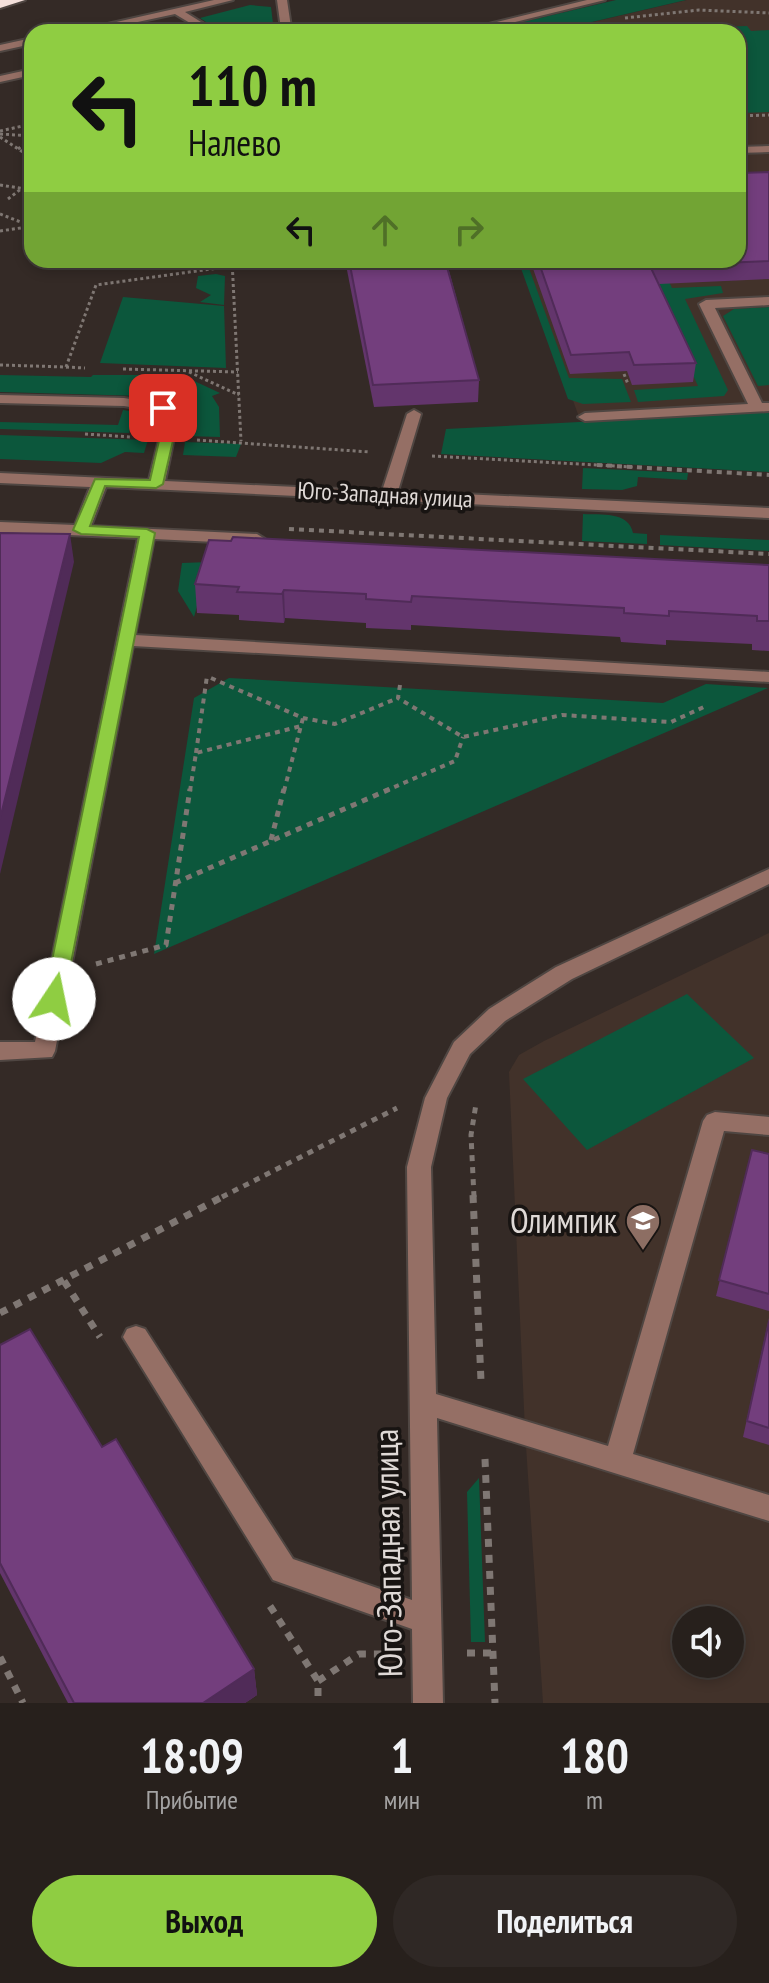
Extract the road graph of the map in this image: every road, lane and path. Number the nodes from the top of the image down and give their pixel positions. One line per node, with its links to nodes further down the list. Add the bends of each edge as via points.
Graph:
1 (19, 0): 5 (highway)
2 (228, 0): 6 (street)
3 (282, 0): 11 (street)
4 (600, 0): 12 (street)
5 (0, 4)
6 (176, 11): 9 (street); 10 (street)
7 (769, 13): 8 (path, via 699,10)
8 (618, 19)
9 (115, 24)
10 (198, 24)
11 (285, 24)
12 (496, 24)
13 (24, 43): 14 (street)
14 (0, 48)
15 (24, 74): 16 (street)
16 (0, 79)
17 (769, 115): 18 (path)
18 (746, 116)
19 (24, 126): 20 (path)
20 (0, 134): 21 (path); 23 (path)
21 (24, 136)
22 (24, 144): 23 (path)
23 (18, 149): 26 (path)
24 (769, 149): 25 (street)
25 (746, 150)
26 (24, 153)
27 (0, 185): 28 (path)
28 (23, 189): 29 (path)
29 (8, 199)
30 (0, 214): 31 (path)
31 (24, 223)
32 (24, 227): 33 (path)
33 (0, 229)
34 (201, 268): 38 (path, via 96,285)
35 (232, 268): 42 (path)
36 (769, 301): 45 (street, via 706,304)
37 (0, 365): 38 (path)
38 (66, 367): 39 (path)
39 (95, 368)
40 (110, 368): 41 (path)
41 (184, 370): 42 (path); 43 (path)
42 (238, 372): 43 (path)
43 (239, 395): 50 (path)
44 (0, 399): 49 (street, via 151,404 170,414)
45 (763, 408): 47 (street)
46 (414, 414): 51 (street)
47 (585, 417)
48 (73, 434): 49 (path)
49 (168, 438): 50 (path); 55 (street)
50 (241, 441): 51 (path)
51 (402, 454): 52 (path); 56 (street)
52 (769, 475)
53 (0, 478): 54 (street, Юго-Западная улица)
54 (100, 482): 55 (street, Юго-Западная улица); 59 (street)
55 (156, 484): 56 (street, Юго-Западная улица)
56 (389, 495): 57 (street, Юго-Западная улица)
57 (769, 513)
58 (0, 527): 59 (street)
59 (81, 530): 60 (street)
60 (147, 533): 61 (street); 63 (street)
61 (281, 534): 62 (path)
62 (769, 554)
63 (125, 640): 64 (street); 76 (street)
64 (405, 656): 67 (street); 68 (path)
65 (193, 676): 66 (path)
66 (207, 676): 69 (path); 72 (path)
67 (769, 677): 71 (path, via 671,722 562,715)
68 (398, 698): 69 (path, via 335,724); 71 (path)
69 (303, 718): 70 (path)
70 (301, 726): 72 (path); 73 (path)
71 (463, 737): 73 (path, via 455,761)
72 (196, 753): 75 (path)
73 (270, 841): 75 (path)
74 (769, 876): 79 (street, Юго-Западная улица, via 564,973 497,1015 462,1048)
75 (175, 883): 76 (path, via 166,945)
76 (59, 974): 77 (street, via 44,1051)
77 (0, 1051)
78 (478, 1088): 84 (path, via 471,1135)
79 (436, 1098): 81 (path, via 384,1112); 83 (street, Юго-Западная улица, via 419,1167)
80 (769, 1126): 85 (street, via 715,1121)
81 (0, 1313)
82 (136, 1337): 87 (street, via 283,1570)
83 (421, 1401): 84 (street); 87 (street, Юго-Западная улица)
84 (483, 1419): 85 (street); 91 (path)
85 (618, 1460): 86 (street)
86 (769, 1508)
87 (426, 1619): 90 (street, Юго-Западная улица)
88 (0, 1657): 89 (path)
89 (23, 1703)
90 (428, 1703)
91 (495, 1703)

